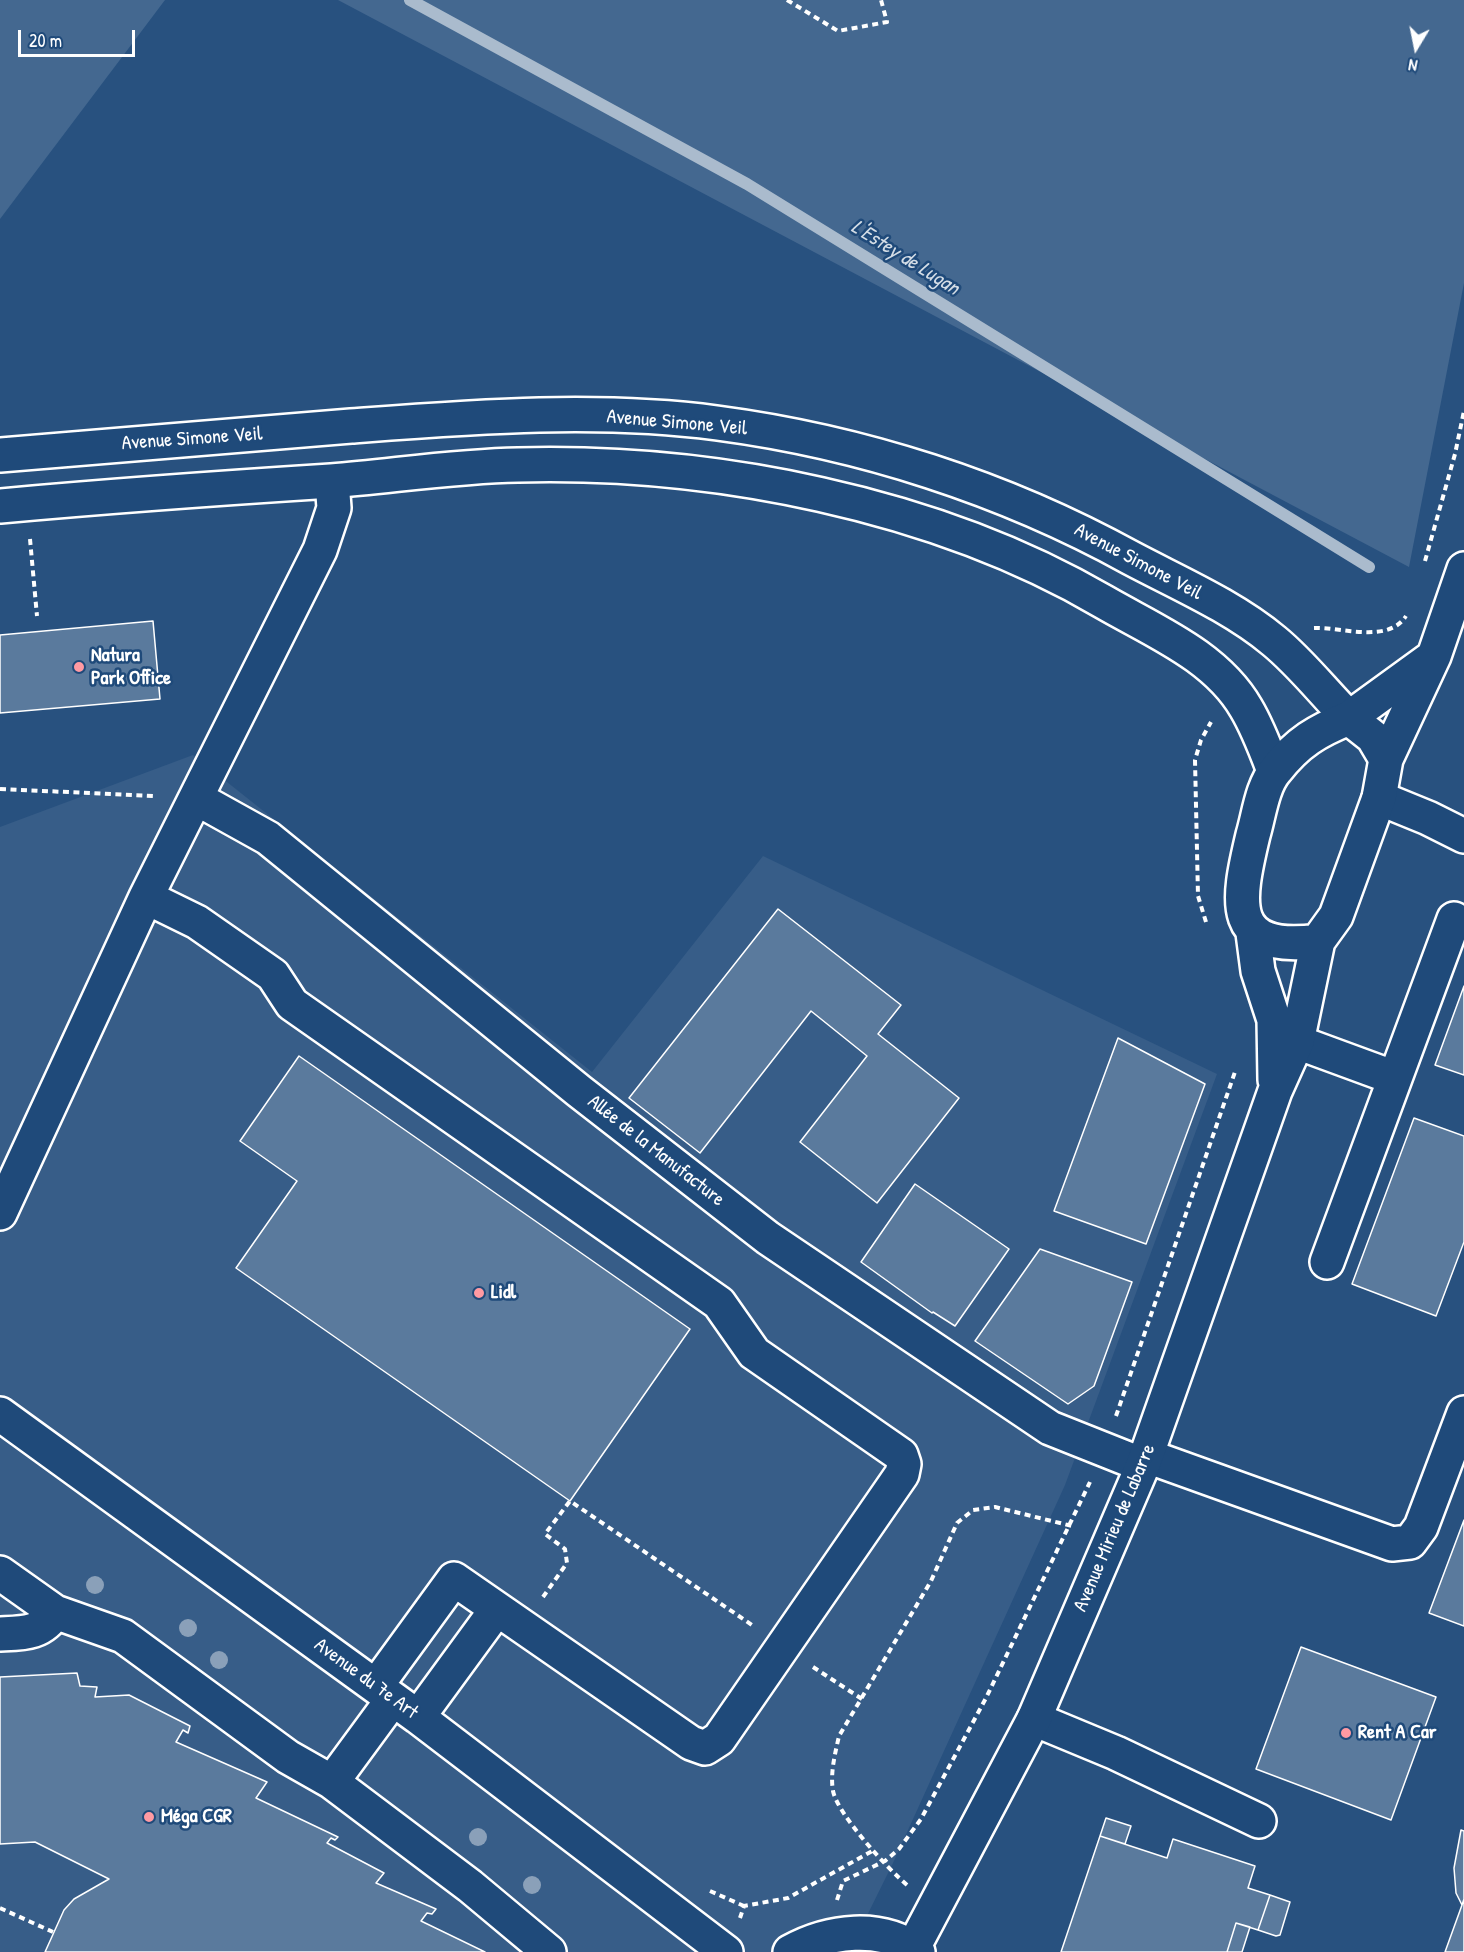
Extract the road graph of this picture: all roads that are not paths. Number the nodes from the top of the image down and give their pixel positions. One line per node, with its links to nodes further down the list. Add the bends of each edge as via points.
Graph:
1 (188, 438): 2 (street, Avenue Simone Veil, via 513,414 716,423); 3 (street, Avenue Simone Veil); 5 (street)
2 (818, 442): 6 (street); 10 (street, Avenue Simone Veil, via 877,455 1027,507 1093,537 1215,603 1276,642)
3 (0, 455)
4 (333, 480): 5 (street); 6 (street, via 515,465 613,465 707,473); 13 (street, via 334,508 320,550)
5 (192, 488): 7 (street)
6 (807, 490): 12 (street, via 940,528 1074,584 1198,656 1246,708)
7 (0, 506)
8 (1464, 569): 9 (street, Avenue Mirieu de Labarre)
9 (1437, 648): 10 (street, Avenue Mirieu de Labarre); 11 (street, Avenue Mirieu de Labarre)
10 (1349, 718): 11 (street, via 1373,737); 12 (street, Avenue Mirieu de Labarre, via 1312,733)
11 (1386, 759): 14 (street, Avenue Mirieu de Labarre)
12 (1274, 771): 18 (street, Avenue Mirieu de Labarre, via 1243,877 1241,909)
13 (196, 798): 16 (street); 27 (street, Allée de la Manufacture, via 267,838 579,1091 768,1238 1050,1428)
14 (1379, 798): 15 (street); 19 (street, Avenue Mirieu de Labarre, via 1336,916)
15 (1464, 836)
16 (146, 897): 23 (street); 29 (street, via 197,922 273,975 292,1004 719,1303 754,1353 901,1455 902,1474 719,1739 705,1748 691,1743)
17 (1454, 919): 21 (street)
18 (1253, 933): 19 (street, via 1275,943); 22 (street, Avenue Mirieu de Labarre, via 1258,971 1274,1020)
19 (1318, 941): 20 (street, Avenue Mirieu de Labarre)
20 (1297, 1042): 21 (street); 22 (street, Avenue Mirieu de Labarre)
21 (1395, 1078): 24 (street)
22 (1275, 1091): 27 (street, Avenue Mirieu de Labarre)
23 (0, 1213)
24 (1327, 1262)
25 (1464, 1413): 27 (street, Allée de la Manufacture, via 1421,1527 1410,1542 1392,1544)
26 (0, 1414): 32 (street, Avenue du 7e Art)
27 (1145, 1461): 33 (street, Avenue Mirieu de Labarre)
28 (0, 1573): 30 (street)
29 (497, 1608): 32 (street); 32 (street, via 454,1579)
30 (55, 1612): 31 (street, via 48,1624 29,1633); 34 (street, via 123,1636 288,1756)
31 (0, 1634)
32 (396, 1701): 34 (street); 36 (street, Avenue du 7e Art)
33 (1034, 1719): 35 (street); 37 (street, Avenue Mirieu de Labarre)
34 (332, 1782): 38 (street, via 470,1886)
35 (1259, 1821)
36 (733, 1937)
37 (915, 1950): 39 (street, via 877,1935 839,1933 810,1941)
38 (549, 1952)
39 (790, 1952)

